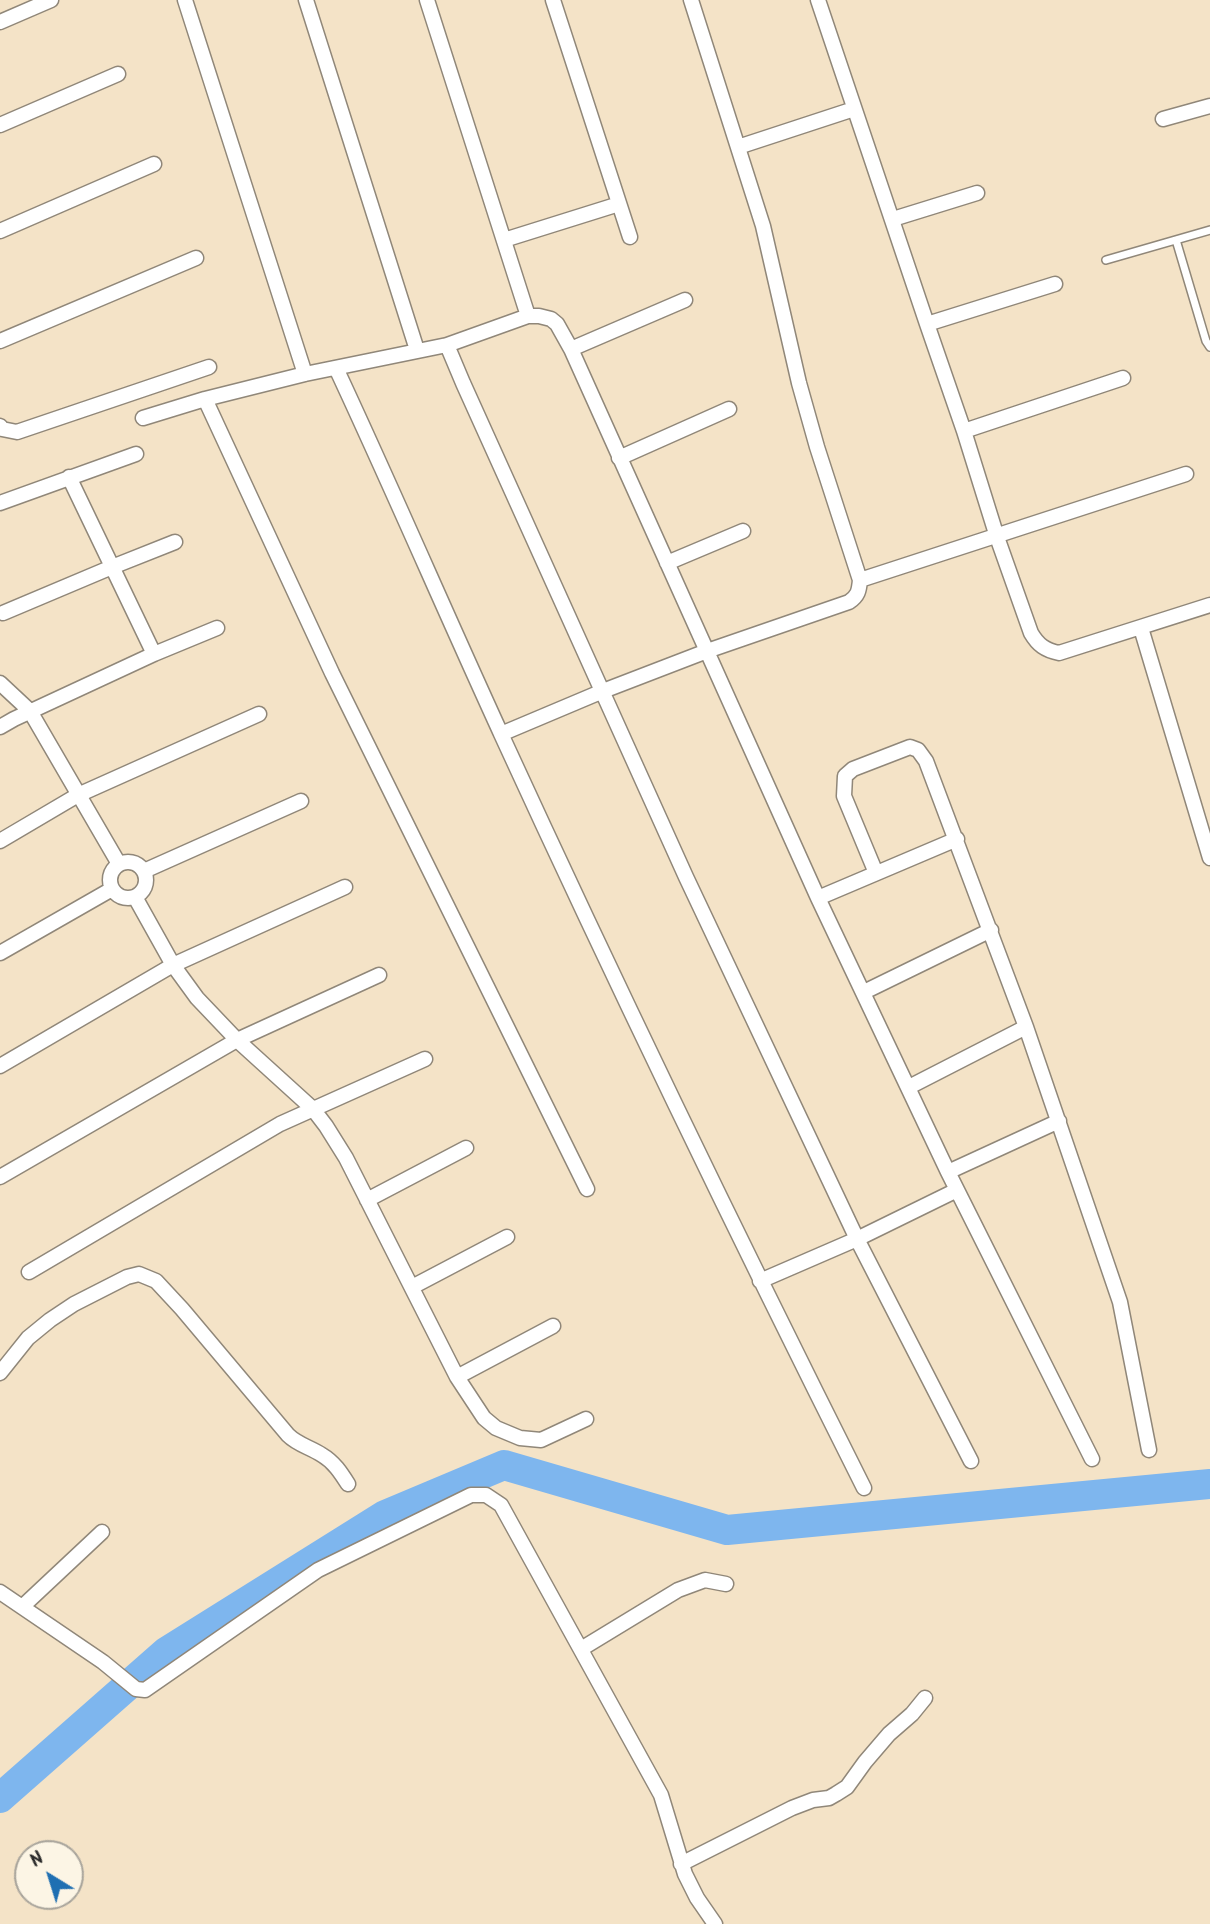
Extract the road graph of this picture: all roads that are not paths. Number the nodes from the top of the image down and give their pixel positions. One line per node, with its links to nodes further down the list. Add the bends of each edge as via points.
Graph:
1 (51, 0): 8 (street)
2 (186, 0): 37 (street)
3 (306, 0): 34 (street)
4 (428, 0): 22 (street)
5 (553, 0): 17 (street)
6 (691, 0): 14 (street)
7 (818, 0): 11 (street)
8 (0, 22)
9 (118, 74): 13 (street)
10 (1210, 106): 12 (street)
11 (854, 108): 14 (street); 18 (street)
12 (1163, 119)
13 (0, 125)
14 (738, 147): 54 (street, via 763,226 806,409)
15 (153, 164): 20 (street)
16 (977, 193): 18 (street)
17 (619, 204): 21 (street); 22 (street)
18 (893, 219): 29 (street)
19 (1210, 230): 23 (lane)
20 (0, 231)
21 (629, 237)
22 (504, 240): 28 (street)
23 (1176, 240): 25 (lane); 32 (lane)
24 (196, 258): 30 (street)
25 (1106, 260)
26 (1055, 284): 29 (street)
27 (685, 300): 33 (street)
28 (528, 317): 31 (street); 33 (street, via 551,319)
29 (926, 324): 43 (street)
30 (0, 341)
31 (447, 345): 34 (street); 62 (street)
32 (1210, 347)
33 (571, 349): 45 (street)
34 (417, 350): 36 (street)
35 (209, 368): 42 (street, via 17,432)
36 (336, 368): 37 (street); 66 (street)
37 (305, 374): 39 (street)
38 (1123, 378): 43 (street)
39 (205, 399): 41 (street); 94 (street, via 332,673)
40 (729, 409): 45 (street)
41 (143, 418)
42 (0, 426)
43 (964, 431): 50 (street)
44 (136, 454): 47 (street)
45 (619, 458): 52 (street)
46 (1186, 474): 50 (street)
47 (69, 477): 48 (street); 53 (street)
48 (0, 503)
49 (743, 531): 52 (street)
50 (997, 537): 54 (street); 58 (street, via 1031,633 1044,649 1059,653)
51 (176, 542): 53 (street)
52 (667, 564): 59 (street)
53 (112, 567): 56 (street); 60 (street)
54 (860, 580): 59 (street, via 859,592 849,602)
55 (1210, 605): 58 (street)
56 (3, 613)
57 (217, 628): 60 (street)
58 (1141, 628): 71 (street)
59 (707, 652): 62 (street); 78 (street)
60 (154, 654): 63 (street)
61 (0, 684): 63 (street)
62 (603, 691): 66 (street); 98 (street)
63 (30, 711): 65 (street); 67 (street)
64 (259, 714): 67 (street)
65 (0, 727)
66 (501, 734): 100 (street)
67 (78, 795): 70 (street); 72 (street)
68 (301, 801): 73 (street)
69 (957, 839): 74 (street); 74 (street, via 922,754 915,748 853,769 845,776 844,796); 79 (street)
70 (0, 841)
71 (1210, 858)
72 (119, 864): 73 (street, via 133,862); 76 (street, via 110,875)
73 (144, 871): 77 (street, via 145,886)
74 (876, 873): 78 (street)
75 (345, 887): 81 (street)
76 (112, 889): 77 (street, via 122,897); 80 (street)
77 (135, 897): 81 (street)
78 (818, 898): 83 (street)
79 (991, 930): 83 (street); 84 (street)
80 (0, 953)
81 (173, 965): 85 (street); 87 (street)
82 (379, 975): 85 (street)
83 (864, 992): 88 (street)
84 (1026, 1027): 88 (street); 90 (street)
85 (237, 1040): 89 (street); 93 (street)
86 (425, 1059): 89 (street)
87 (0, 1066)
88 (909, 1087): 92 (street)
89 (313, 1109): 96 (street); 99 (street, via 236,1148)
90 (1059, 1121): 92 (street); 106 (street, via 1120,1302)
91 (466, 1148): 96 (street)
92 (948, 1172): 95 (street)
93 (0, 1177)
94 (587, 1189)
95 (957, 1189): 98 (street); 107 (street)
96 (367, 1200): 101 (street)
97 (508, 1237): 101 (street)
98 (857, 1239): 100 (street); 108 (street)
99 (29, 1272)
100 (760, 1281): 110 (street)
101 (412, 1287): 104 (street)
102 (553, 1326): 104 (street)
103 (0, 1373): 109 (street, via 27,1338 74,1304 127,1277 146,1276 182,1308 288,1435 325,1456)
104 (457, 1377): 105 (street, via 484,1418 520,1438 541,1440)
105 (586, 1419)
106 (1149, 1450)
107 (1092, 1459)
108 (971, 1461)
109 (348, 1484)
110 (864, 1488)
111 (102, 1532): 114 (street)
112 (726, 1584): 115 (street, via 705,1580 678,1590)
113 (0, 1592): 114 (street)
114 (22, 1607): 115 (street, via 136,1689 145,1690 318,1570 471,1495 486,1495 501,1505)
115 (581, 1649): 117 (street, via 661,1795)
116 (925, 1698): 117 (street, via 836,1794 792,1808)
117 (681, 1864): 118 (street, via 696,1898)
118 (715, 1924)

